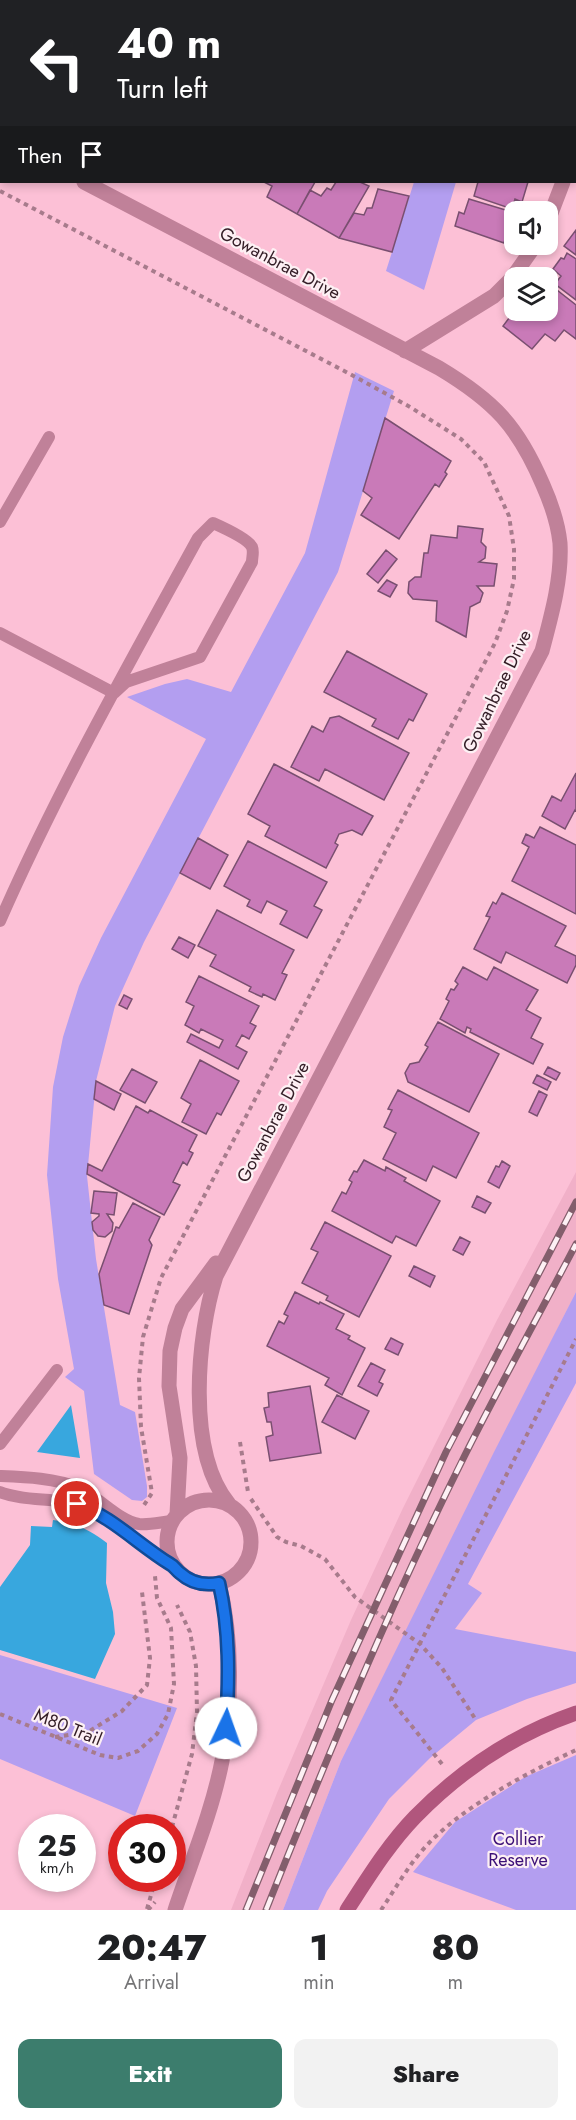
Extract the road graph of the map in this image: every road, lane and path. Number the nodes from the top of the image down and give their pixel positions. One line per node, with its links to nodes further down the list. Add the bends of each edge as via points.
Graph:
1 (89, 183): 3 (street, Gowanbrae Drive)
2 (563, 183): 5 (street)
3 (109, 187): 7 (street, Gowanbrae Drive)
4 (0, 191): 21 (path, via 350,374 461,439 484,462 509,516 514,549 514,579 495,643 161,1278 143,1337 139,1378 141,1427 152,1493)
5 (556, 201)
6 (528, 255): 7 (street, via 494,296)
7 (405, 351): 13 (street, Gowanbrae Drive, via 479,394 511,426 530,455 550,501 560,542 555,600 542,651)
8 (49, 437): 9 (lane)
9 (0, 522)
10 (0, 633): 11 (lane)
11 (114, 693): 11 (lane, via 198,538 213,524 251,544 252,562 200,657 126,682); 12 (lane, via 33,846)
12 (0, 921)
13 (234, 1238): 20 (street, Gowanbrae Drive, via 211,1293 200,1390 202,1433 210,1471); 22 (street, Gowanbrae Drive, via 186,1301 173,1337 168,1372 180,1458)
14 (576, 1339): 28 (path)
15 (57, 1370): 17 (lane)
16 (240, 1442): 28 (path, via 250,1498 277,1537 325,1559 355,1597)
17 (0, 1444)
18 (0, 1476): 22 (lane, via 67,1484 91,1494 136,1523)
19 (0, 1492): 23 (lane, via 90,1509)
20 (228, 1504): 22 (street, via 210,1500 192,1503); 24 (street, via 244,1518 251,1547 244,1566)
21 (139, 1506)
22 (174, 1517): 23 (street, via 166,1543)
23 (173, 1565): 24 (street, via 193,1582)
24 (219, 1583): 38 (street, via 228,1643 226,1728 213,1795)
25 (142, 1592): 32 (path, via 150,1658 147,1685 122,1712 88,1732)
26 (158, 1598): 32 (path, M80 Trail, via 171,1628 174,1684 168,1714 157,1734 138,1751 118,1758)
27 (177, 1605): 35 (path, via 190,1632 196,1712 192,1754)
28 (420, 1644): 31 (path, via 442,1668); 34 (path, via 391,1700)
29 (576, 1713): 34 (main road, via 501,1748)
30 (0, 1714): 32 (path, M80 Trail)
31 (476, 1720)
32 (54, 1737)
33 (576, 1750): 40 (path, via 526,1773 468,1811 429,1843)
34 (456, 1781): 39 (main road, via 414,1818)
35 (176, 1814)
36 (152, 1892): 37 (path)
37 (146, 1910)
38 (174, 1910)
39 (347, 1910)
40 (381, 1910)

